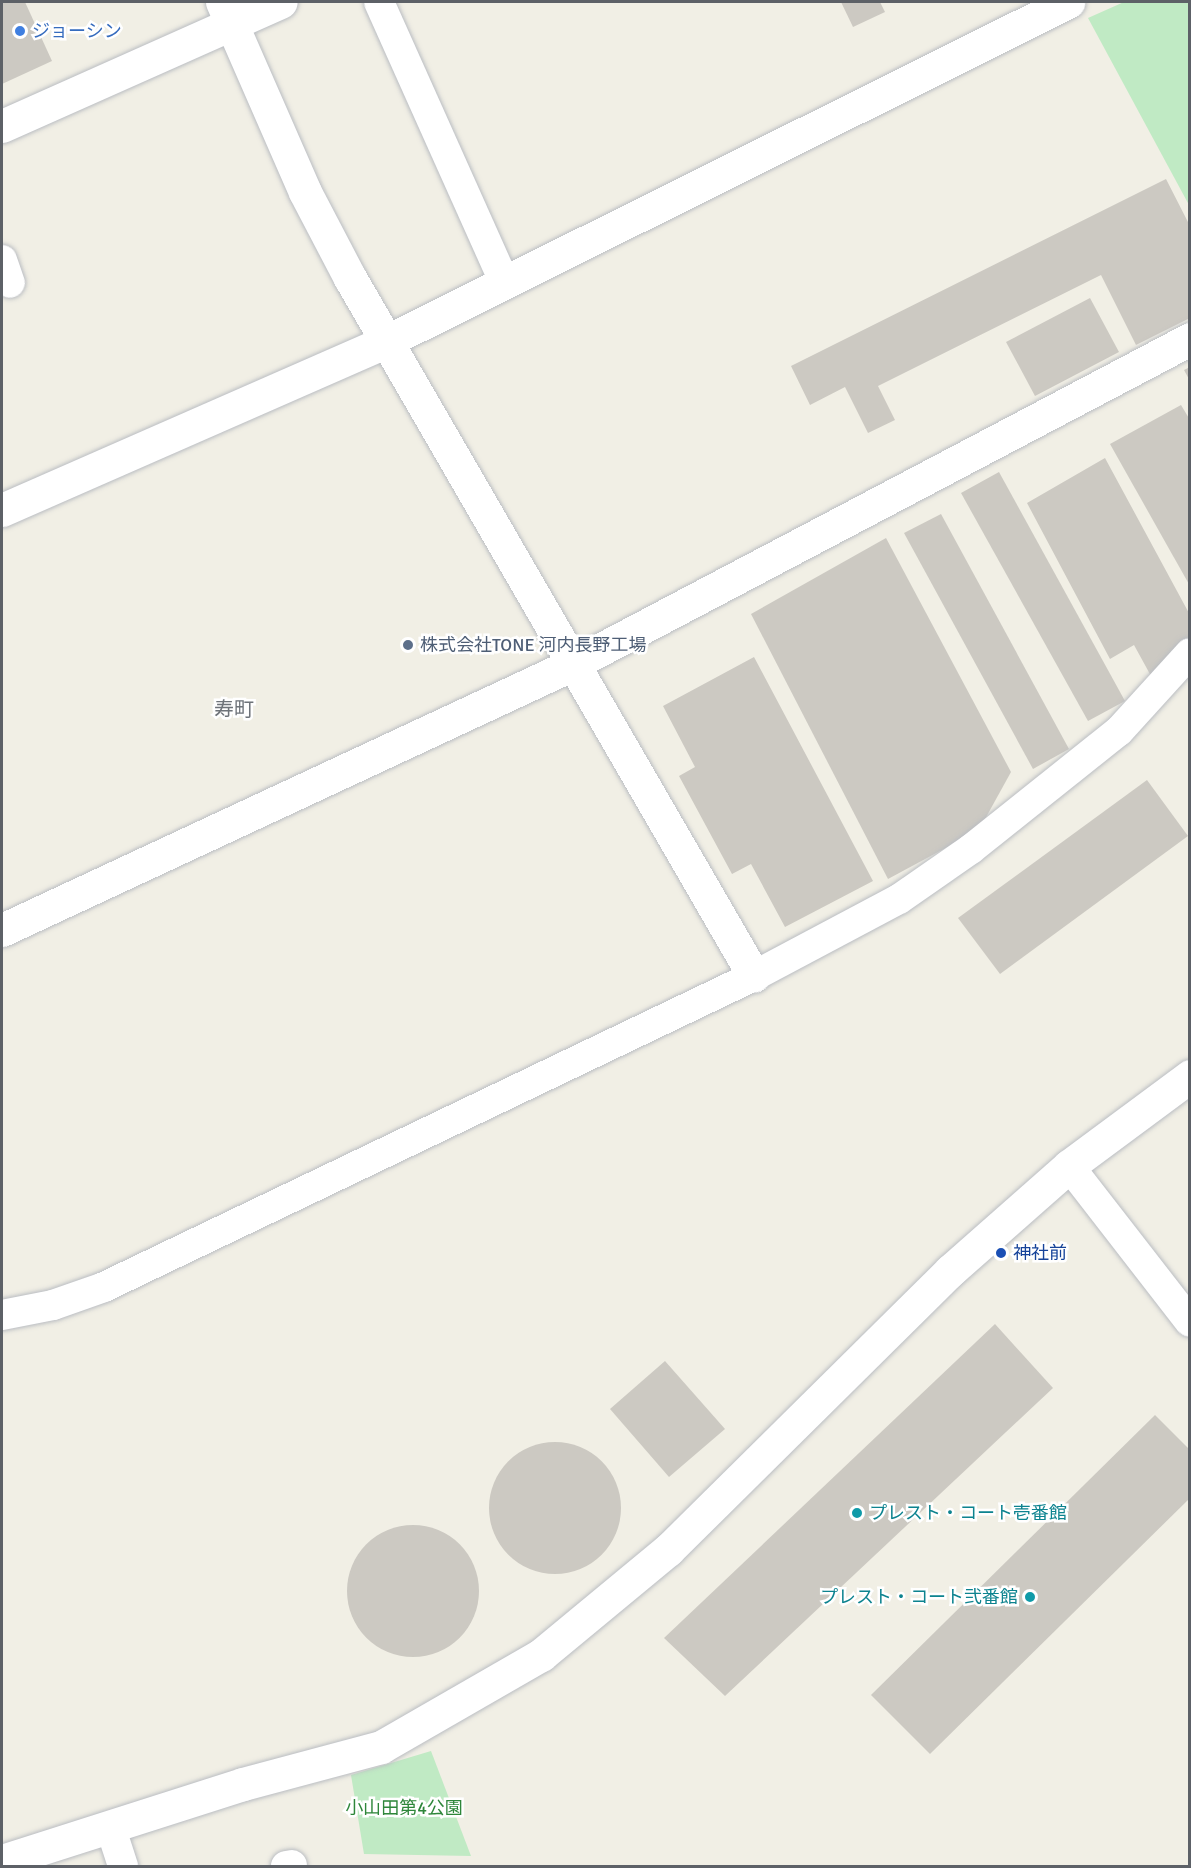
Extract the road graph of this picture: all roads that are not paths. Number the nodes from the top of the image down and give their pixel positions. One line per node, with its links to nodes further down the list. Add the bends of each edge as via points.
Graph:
1 (281, 2): 4 (street)
2 (379, 2): 6 (street)
3 (1068, 2): 6 (street)
4 (227, 12): 5 (street); 8 (street, via 305,192)
5 (2, 126)
6 (504, 282): 8 (street)
7 (1190, 339): 11 (street)
8 (387, 340): 9 (street); 11 (street)
9 (2, 510)
10 (1190, 653): 13 (street, via 1119,732 971,849 900,899)
11 (571, 665): 12 (street); 13 (street)
12 (2, 930)
13 (754, 976): 16 (street, via 104,1287 53,1305)
14 (1190, 1076): 15 (street)
15 (1070, 1166): 17 (street); 18 (street, via 950,1271 668,1550 541,1655 381,1747 243,1784)
16 (2, 1315)
17 (1190, 1322)
18 (111, 1829): 19 (street); 20 (street)
19 (2, 1861)
20 (123, 1866)

